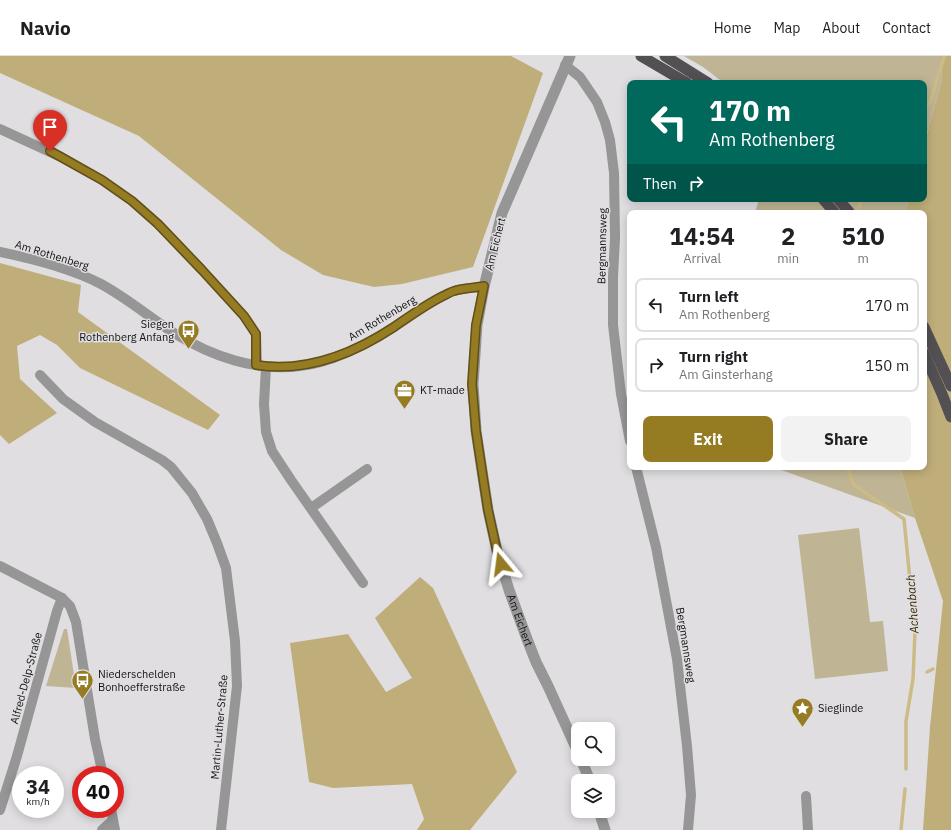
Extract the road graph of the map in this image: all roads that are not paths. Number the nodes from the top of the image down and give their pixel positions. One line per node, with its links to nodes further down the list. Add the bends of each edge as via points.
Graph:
1 (641, 56): 4 (highway)
2 (664, 56): 5 (highway)
3 (568, 61): 12 (street, Am Eichert, via 502,213); 19 (street, Bergmannsweg, via 597,102 610,140 614,173 615,230 613,325)
4 (682, 80)
5 (703, 80)
6 (0, 129): 15 (street, via 61,157 102,180 132,201 158,224 244,316 256,334)
7 (826, 202): 9 (highway)
8 (841, 202): 10 (highway)
9 (832, 210)
10 (847, 210)
11 (0, 252): 15 (street, Am Rothenberg, via 29,258 86,277 129,301 192,344 221,357)
12 (484, 286): 15 (street, Am Rothenberg, via 454,291 346,354 300,366); 26 (street, Am Eichert, via 476,325 472,384 488,510 497,551 524,632)
13 (927, 334): 17 (highway)
14 (927, 360): 18 (highway)
15 (261, 366): 22 (street, via 266,432 272,451)
16 (40, 375): 33 (street, Martin-Luther-Straße, via 63,399 95,422 171,467 192,493 217,542 226,568 235,641 237,686)
17 (951, 386)
18 (951, 417)
19 (627, 423)
20 (367, 469): 22 (street)
21 (637, 470): 35 (street, Bergmannsweg, via 656,547 677,659 691,795)
22 (311, 508): 24 (street)
23 (0, 566): 25 (street)
24 (363, 583)
25 (62, 598): 27 (street, via 70,606 76,622); 29 (street, Alfred-Delp-Straße)
26 (571, 737)
27 (101, 766)
28 (806, 796): 36 (street)
29 (0, 810)
30 (601, 818): 34 (street)
31 (114, 825): 32 (street)
32 (102, 830)
33 (221, 830)
34 (605, 830)
35 (688, 830)
36 (808, 830)

